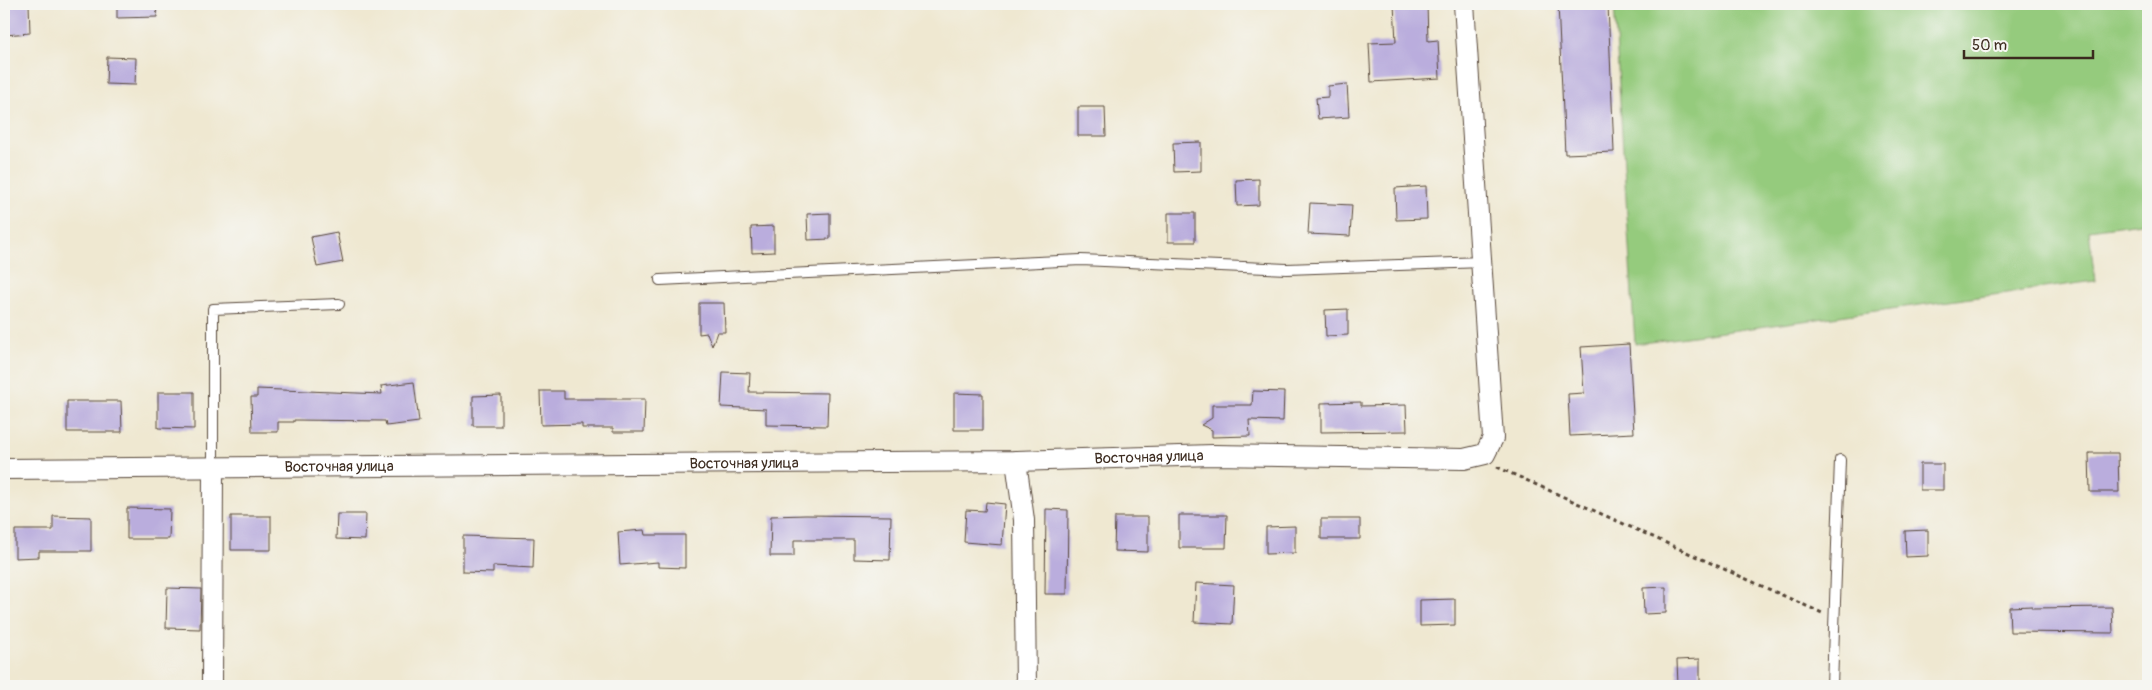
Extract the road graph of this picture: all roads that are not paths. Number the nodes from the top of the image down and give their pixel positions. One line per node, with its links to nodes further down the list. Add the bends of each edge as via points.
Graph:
1 (1464, 4): 2 (street)
2 (1483, 262): 3 (lane, via 1287,269 1080,260); 6 (street, Восточная улица, via 1493,438 1479,455 1464,458 1213,455)
3 (660, 280)
4 (339, 304): 8 (lane, via 213,309)
5 (1840, 460): 11 (lane)
6 (1016, 461): 8 (street, Восточная улица); 10 (street, via 1024,520)
7 (4, 469): 8 (street, Восточная улица)
8 (213, 469): 9 (street)
9 (212, 686)
10 (1026, 686)
11 (1832, 686)

